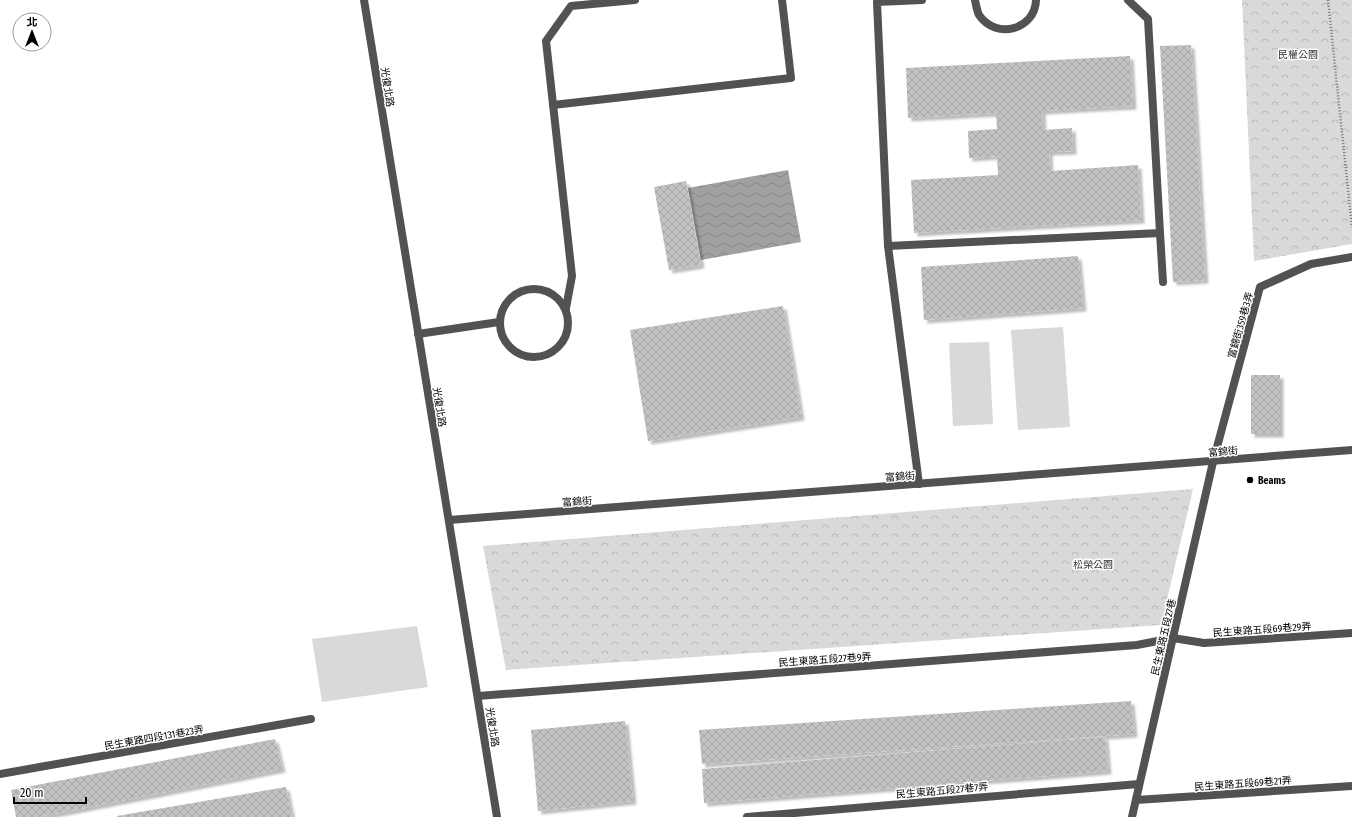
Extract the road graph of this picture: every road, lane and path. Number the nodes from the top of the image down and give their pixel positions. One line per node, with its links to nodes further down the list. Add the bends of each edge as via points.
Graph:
1 (364, 0): 17 (street, 光復北路)
2 (635, 0): 9 (street, via 571,6 546,41)
3 (782, 0): 9 (street, via 791,78)
4 (922, 0): 12 (street, via 877,2)
5 (975, 0): 6 (street, via 979,15 992,27 1010,30 1026,23 1036,8)
6 (1036, 0)
7 (1128, 0): 11 (street, via 1148,19)
8 (1328, 0): 10 (path)
9 (553, 105): 15 (street, via 572,276)
10 (1352, 227)
11 (1160, 233): 12 (street); 14 (street)
12 (888, 246): 20 (street)
13 (1352, 257): 19 (street, 富錦街359巷3弄, via 1311,264 1260,287)
14 (1163, 282)
15 (566, 308): 16 (street, via 556,296 542,289 527,289 508,301 503,307); 16 (street, via 569,323 565,338 556,350 542,356 526,356 512,350 503,337)
16 (499, 322): 17 (street)
17 (418, 334): 21 (street, 光復北路)
18 (1352, 450): 19 (street, 富錦街)
19 (1213, 462): 20 (street, 富錦街); 23 (street, 民生東路五段27巷)
20 (919, 484): 21 (street, 富錦街)
21 (449, 520): 24 (street, 光復北路)
22 (1352, 633): 23 (street, 民生東路五段69巷29弄, via 1204,643)
23 (1173, 638): 24 (street, 民生東路五段27巷9弄, via 1137,645); 27 (street, 民生東路五段27巷)
24 (478, 696): 30 (street, 光復北路)
25 (311, 719): 26 (street, 民生東路四段131巷23弄)
26 (0, 774)
27 (1139, 784): 29 (street, 民生東路五段27巷); 31 (street, 民生東路五段27巷7弄)
28 (1352, 786): 29 (street, 民生東路五段69巷21弄)
29 (1136, 800): 32 (street, 民生東路五段27巷)
30 (497, 817)
31 (747, 817)
32 (1132, 817)

